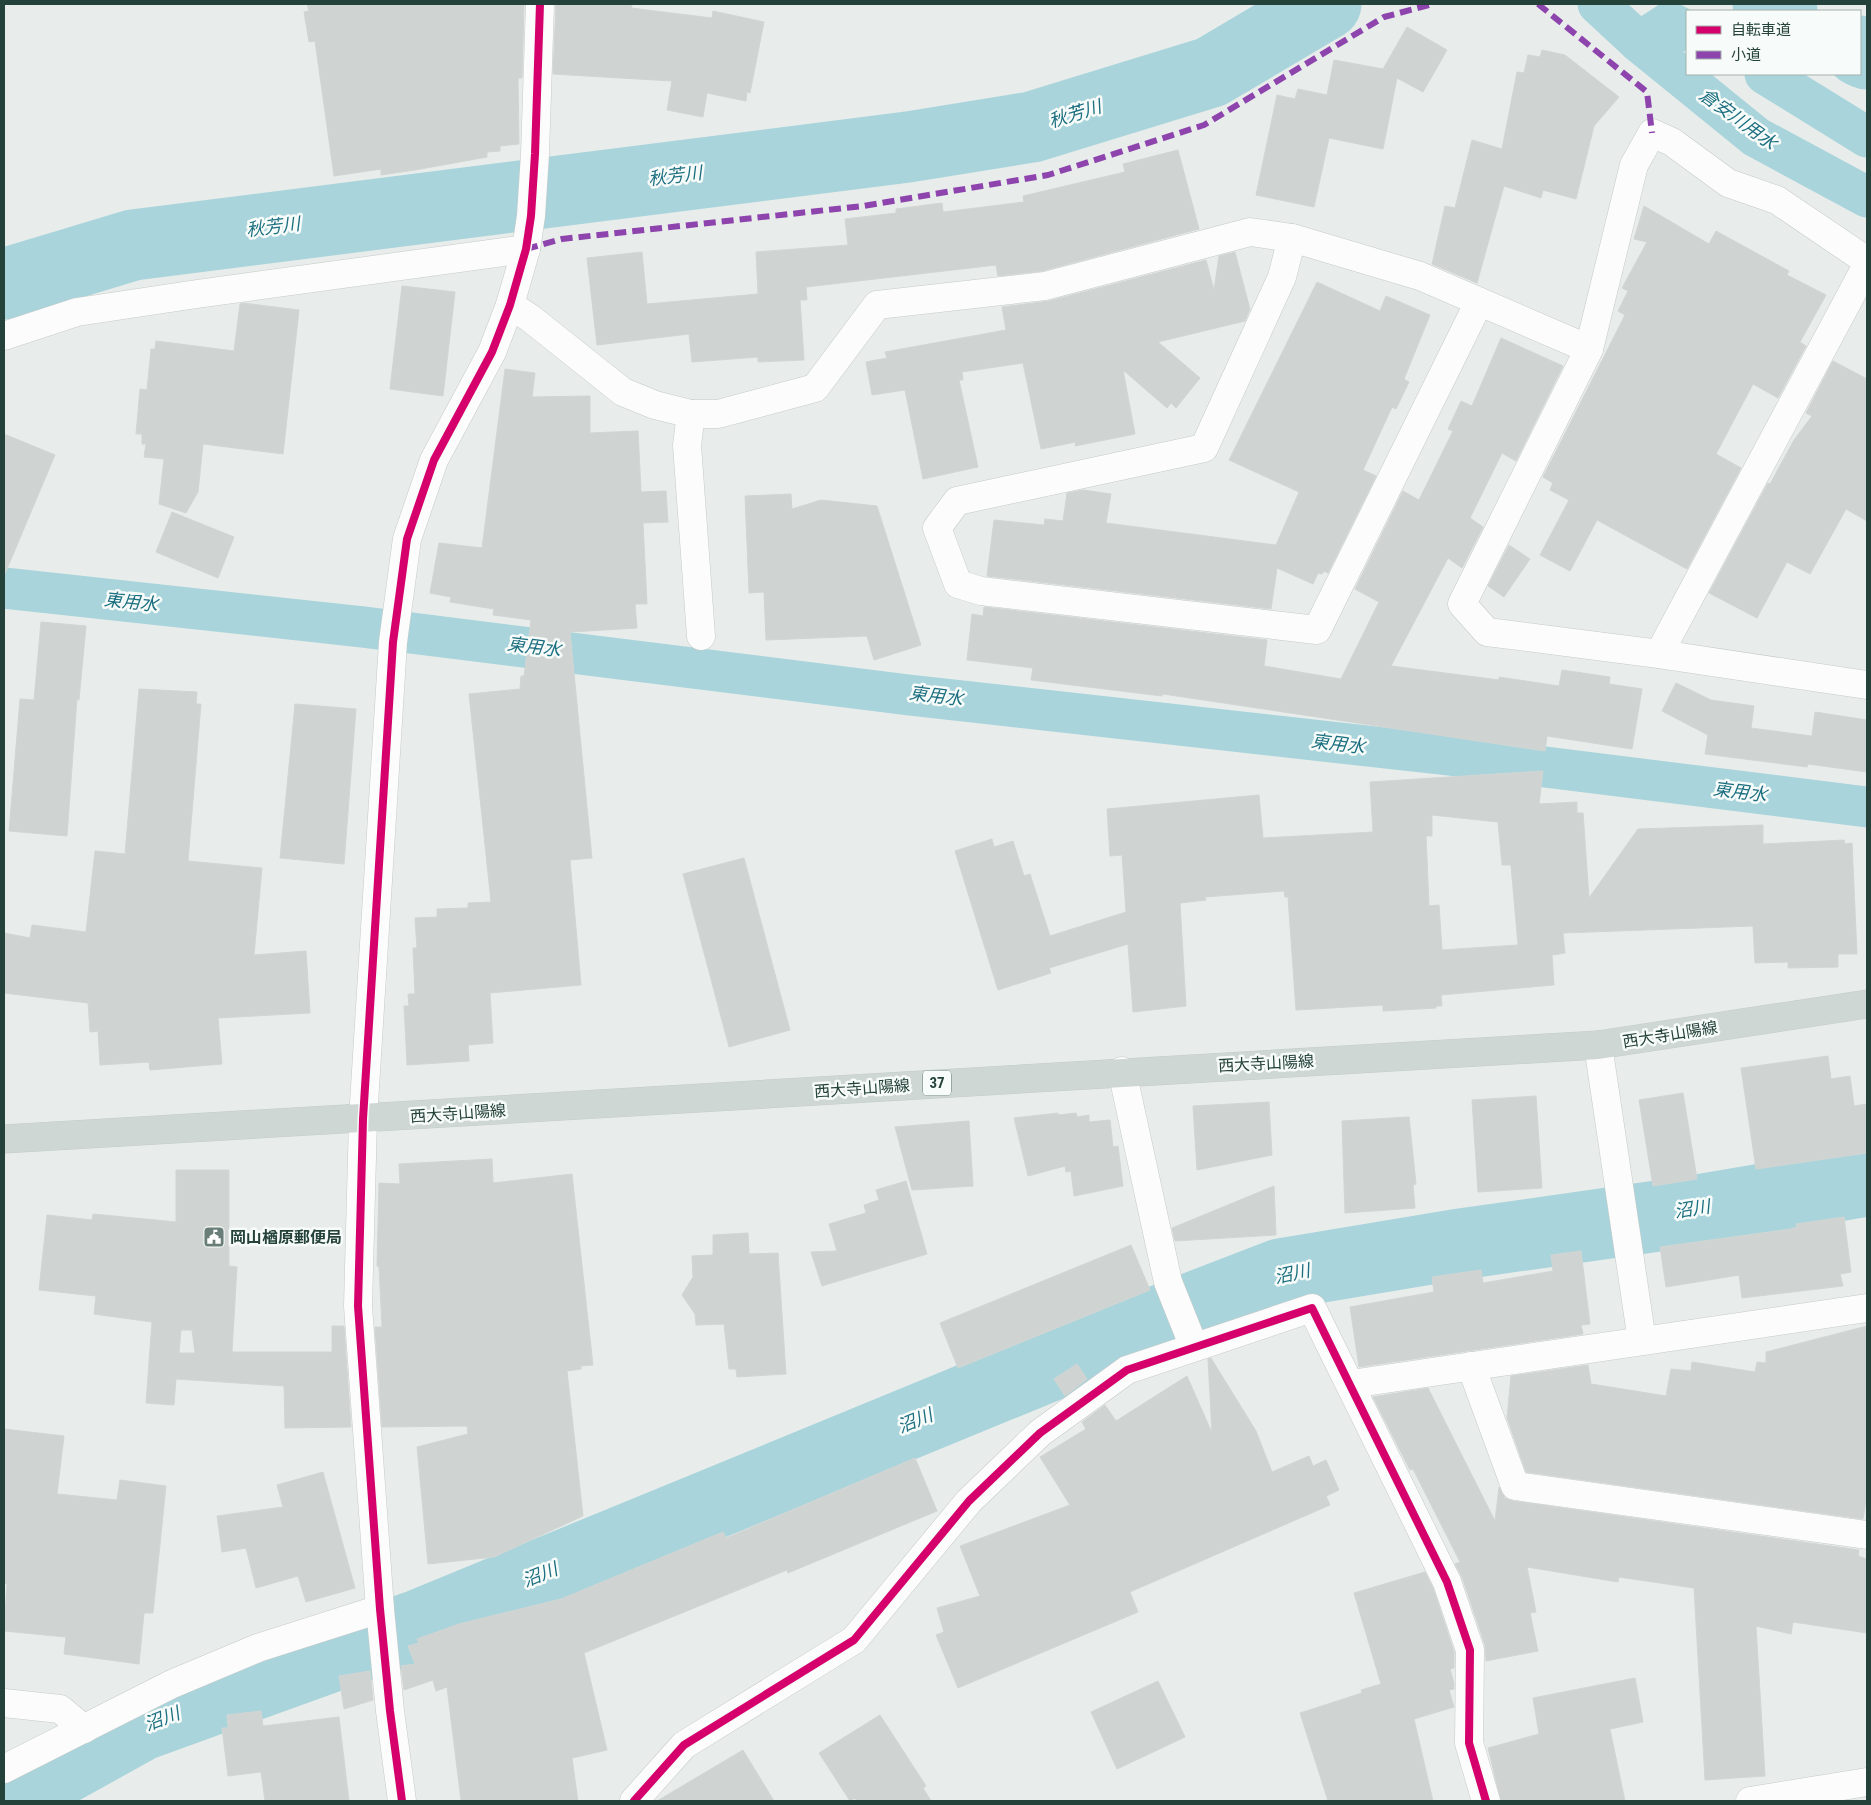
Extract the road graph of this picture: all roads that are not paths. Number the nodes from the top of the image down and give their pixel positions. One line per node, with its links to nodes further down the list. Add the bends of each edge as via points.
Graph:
1 (540, 4): 3 (street, via 535,154)
2 (1292, 238): 6 (street, via 1420,276); 6 (street, via 1282,276 1204,448 957,501 937,528 958,584 982,590 1317,630); 10 (street, via 1250,232 1045,286 877,305 815,388 718,414)
3 (526, 249): 7 (street); 8 (street, via 77,312)
4 (1867, 261): 9 (street, via 1777,200 1728,183 1672,142 1652,133 1634,165)
5 (1867, 265): 12 (street)
6 (1479, 302): 9 (street)
7 (510, 305): 10 (street, via 624,392 655,405); 17 (street, via 492,352 434,460 407,539 393,642)
8 (4, 336)
9 (1589, 349): 12 (street, via 1462,604 1487,632)
10 (691, 414): 11 (street, via 687,445)
11 (701, 636)
12 (1658, 654): 13 (street)
13 (1866, 682)
14 (1867, 1004): 15 (main road, 西大寺山陽線 / 37)
15 (1598, 1045): 16 (main road, 西大寺山陽線 / 37); 20 (street)
16 (1122, 1071): 17 (main road, 西大寺山陽線 / 37); 21 (street, via 1168,1282)
17 (363, 1118): 18 (main road, 西大寺山陽線 / 37); 25 (street, via 358,1306)
18 (4, 1139)
19 (1867, 1308): 20 (street)
20 (1642, 1341): 22 (street)
21 (1194, 1347): 23 (street, via 1312,1308); 31 (street, via 1127,1370 1040,1433 968,1501 854,1640 684,1745)
22 (1471, 1366): 23 (street); 24 (street, via 1515,1486)
23 (1351, 1384): 32 (street, via 1447,1582 1470,1650 1469,1743)
24 (1867, 1535)
25 (380, 1609): 27 (street, via 250,1652 172,1684); 30 (street)
26 (4, 1702): 27 (street, via 60,1709)
27 (84, 1728): 28 (street)
28 (4, 1769)
29 (1867, 1782): 33 (street)
30 (402, 1801)
31 (634, 1801)
32 (1486, 1801)
33 (1750, 1801)

